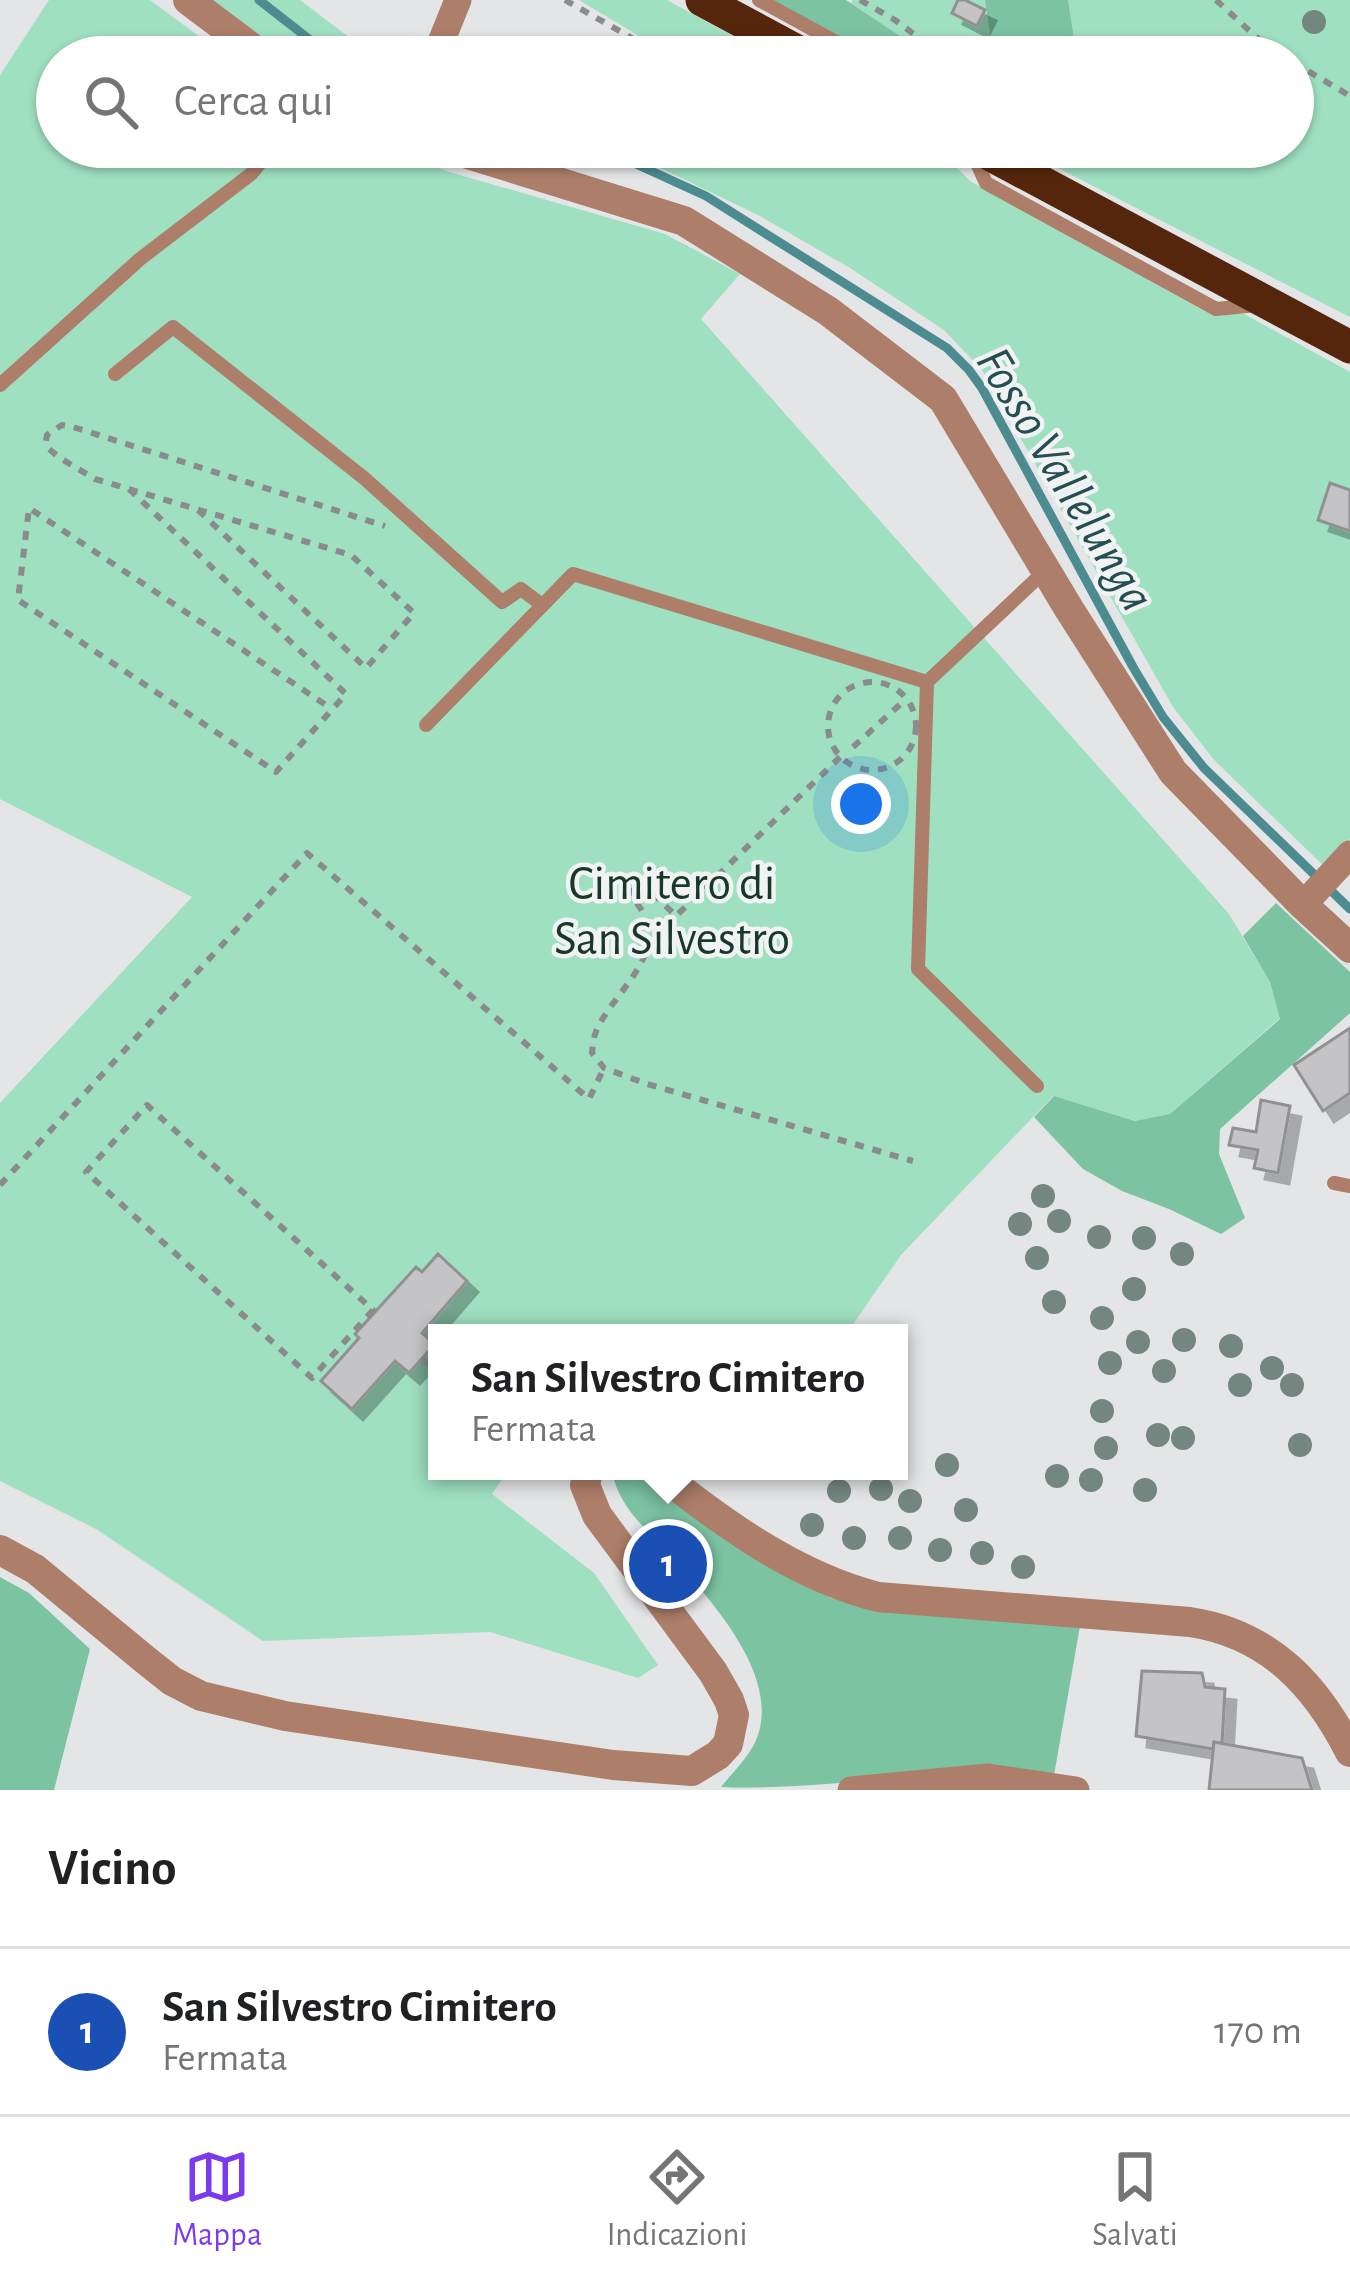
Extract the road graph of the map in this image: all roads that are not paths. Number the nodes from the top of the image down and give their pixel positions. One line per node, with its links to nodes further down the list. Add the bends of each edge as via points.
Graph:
1 (188, 0): 5 (street)
2 (458, 0): 6 (street)
3 (702, 0): 7 (highway)
4 (759, 0): 8 (lane)
5 (236, 36)
6 (443, 36)
7 (769, 36)
8 (825, 36)
9 (256, 168): 14 (lane)
10 (513, 168): 15 (street, via 684,221 828,311 943,399)
11 (1013, 168): 12 (highway)
12 (1350, 347)
13 (115, 374): 16 (lane, via 172,326 364,478 502,602 521,589)
14 (0, 386)
15 (1046, 570): 17 (lane); 19 (street, via 1173,772)
16 (542, 605): 17 (lane, via 573,574); 18 (lane)
17 (927, 682): 21 (lane, via 918,969)
18 (426, 725)
19 (1326, 881): 20 (street)
20 (1350, 948)
21 (1037, 1086)
22 (586, 1480): 26 (street, via 597,1515 729,1700 728,1744)
23 (668, 1480): 25 (street, via 763,1546 843,1588 1221,1627 1282,1659)
24 (0, 1550): 26 (street, via 201,1696)
25 (1350, 1752)
26 (692, 1781)
27 (851, 1790): 28 (street, via 988,1777)
28 (1076, 1790)

